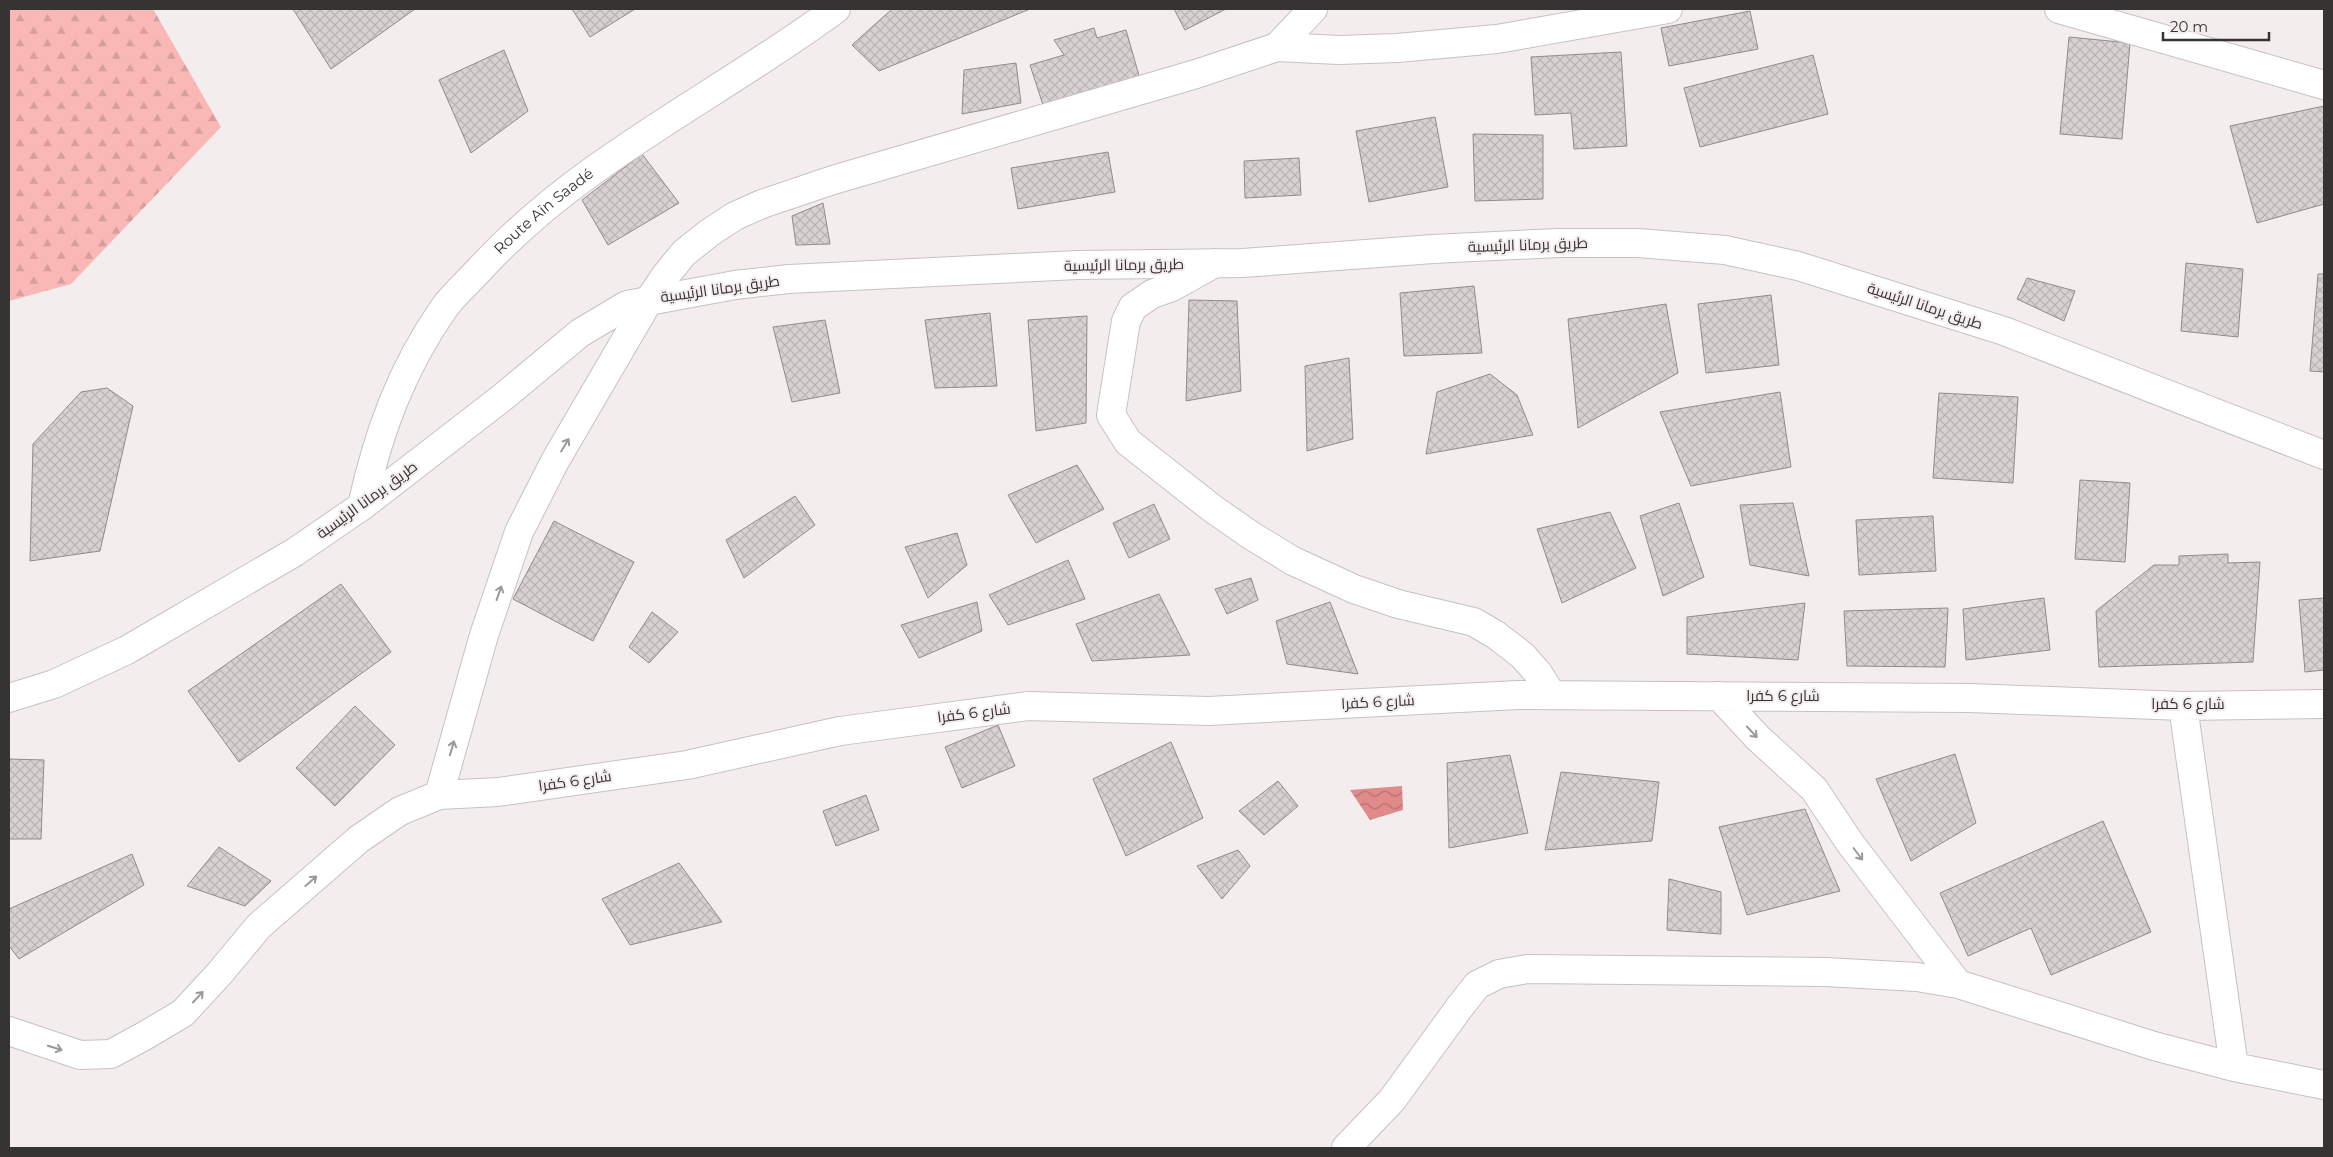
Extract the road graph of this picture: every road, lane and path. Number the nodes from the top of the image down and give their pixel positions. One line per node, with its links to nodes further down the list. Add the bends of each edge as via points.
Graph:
1 (836, 9): 10 (street, Route Aïn Saadé, via 628,147 548,205 496,252 445,307 413,359 388,412)
2 (1313, 9): 5 (street)
3 (1668, 9): 5 (street, via 1497,39 1368,49)
4 (2059, 9): 6 (street)
5 (1277, 47): 8 (street, via 762,204 709,232 684,253)
6 (2324, 85)
7 (1215, 263): 8 (street, طريق برمانا الرئيسية, via 1077,265 789,279); 9 (street, طريق برمانا الرئيسية, via 1558,243 1638,243 1725,250 1798,266 2004,330); 11 (street, via 1172,287 1152,294 1133,307 1126,320 1111,415 1128,442 1213,509 1293,561 1354,589 1398,604 1474,622 1496,635 1523,656)
8 (649, 300): 10 (street, طريق برمانا الرئيسية, via 627,305 580,333); 16 (street, one-way to 8, via 484,635 520,532 555,461)
9 (2324, 454)
10 (362, 506): 13 (street, طريق برمانا الرئيسية, via 295,552 126,650 54,684)
11 (1552, 695): 12 (street, شارع 6 كفرا); 16 (street, شارع 6 كفرا, via 1209,711 1028,706 840,731 687,765 498,792)
12 (1719, 696): 15 (street, شارع 6 كفرا, via 1970,698); 17 (street, one-way to 17, via 1814,790 1856,851)
13 (9, 698)
14 (2324, 704): 15 (street, شارع 6 كفرا)
15 (2183, 706): 19 (street)
16 (439, 795): 18 (street, شارع 6 كفرا, one-way to 16, via 80,1055 111,1054 146,1035 183,1013 259,926 359,839 400,811)
17 (1958, 984): 19 (street, via 2154,1046); 21 (street, via 1825,972 1527,969 1499,974 1477,985 1392,1100)
18 (9, 1031)
19 (2234, 1067): 20 (street)
20 (2324, 1085)
21 (1346, 1148)

